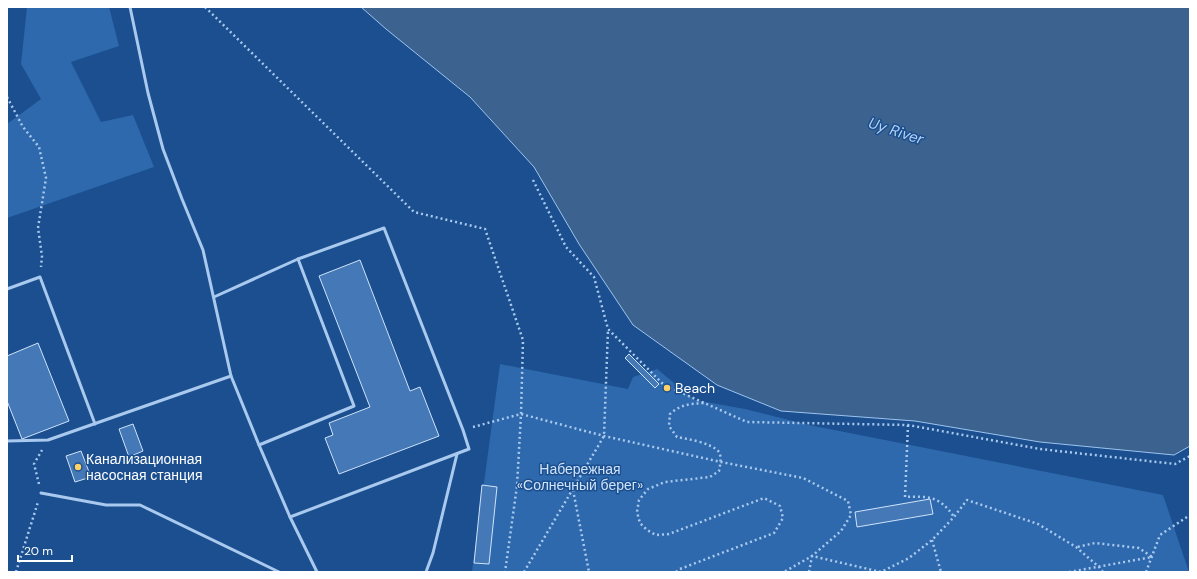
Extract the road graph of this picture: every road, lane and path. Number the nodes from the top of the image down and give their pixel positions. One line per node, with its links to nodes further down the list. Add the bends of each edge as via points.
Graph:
1 (130, 7): 8 (lane, via 161,142 203,250)
2 (205, 7): 12 (path, via 414,212 486,229 523,340)
3 (7, 97): 6 (path, via 23,127 39,147 46,178 38,228 42,256)
4 (534, 180): 9 (path, via 566,247 594,276)
5 (298, 259): 8 (lane); 15 (lane, via 384,228); 19 (lane, via 354,406)
6 (40, 277): 7 (lane); 13 (lane)
7 (7, 289)
8 (214, 297): 10 (lane)
9 (608, 328): 14 (path, via 664,385 747,422); 16 (path)
10 (231, 376): 13 (lane); 19 (lane)
11 (704, 403): 22 (path, via 677,408 670,414 669,426 677,436 707,444 719,452)
12 (521, 414): 15 (path); 16 (path); 37 (path, via 517,486)
13 (95, 424): 17 (lane)
14 (908, 425): 21 (path, via 1040,449 1175,464); 27 (path, via 905,497 933,498 947,507)
15 (463, 430): 20 (lane, via 469,449)
16 (604, 436): 22 (path); 23 (path)
17 (48, 440): 18 (lane); 24 (path, via 34,464)
18 (7, 442)
19 (259, 445): 26 (lane)
20 (457, 453): 26 (lane); 36 (lane)
21 (1190, 456)
22 (721, 462): 30 (path, via 803,478 848,501 851,515 841,531); 40 (path, via 719,471 710,477 664,482 648,489 639,500 637,512 640,524 656,536 669,534 764,498 780,506 783,518 774,533)
23 (573, 489): 38 (path); 39 (path)
24 (41, 493): 33 (path); 34 (lane, via 106,505 140,505)
25 (1190, 515): 31 (path, via 1160,535)
26 (290, 517): 35 (lane)
27 (954, 517): 28 (path); 29 (path, via 967,500 1038,524)
28 (932, 540): 30 (path, via 909,558 882,572); 43 (path)
29 (1076, 547): 31 (path, via 1095,543 1139,548); 32 (path)
30 (812, 556): 41 (path); 42 (path)
31 (1152, 557): 32 (path); 46 (path)
32 (1099, 566): 44 (path); 45 (path)
33 (16, 572)
34 (279, 572)
35 (317, 572)
36 (426, 572)
37 (505, 572)
38 (524, 572)
39 (589, 572)
40 (676, 572)
41 (784, 572)
42 (809, 572)
43 (941, 572)
44 (1069, 572)
45 (1103, 572)
46 (1146, 572)

